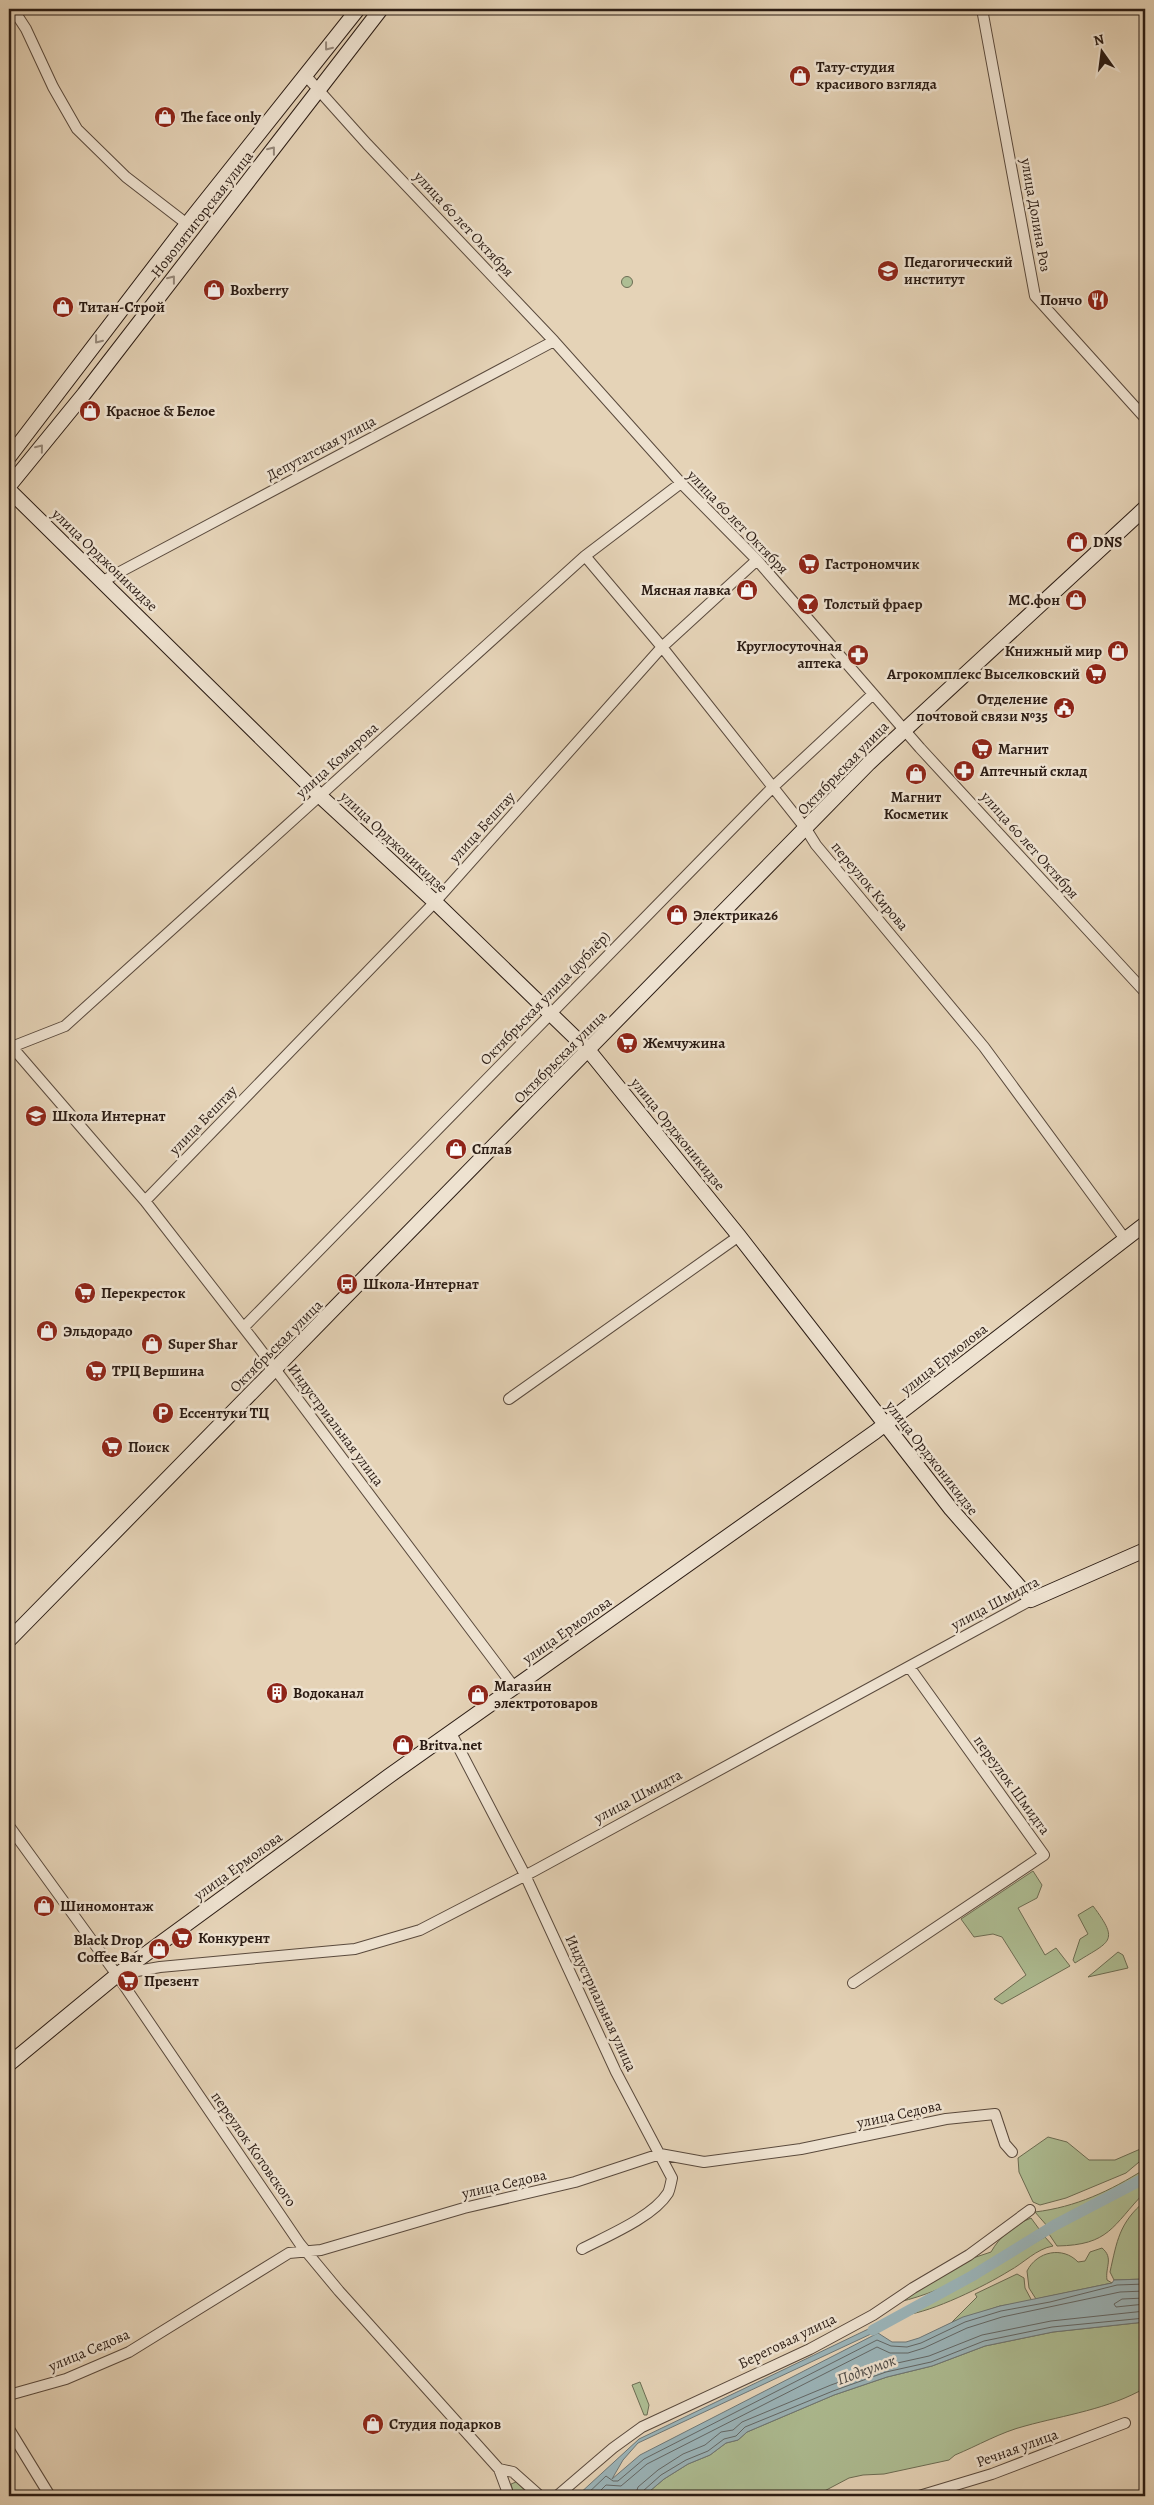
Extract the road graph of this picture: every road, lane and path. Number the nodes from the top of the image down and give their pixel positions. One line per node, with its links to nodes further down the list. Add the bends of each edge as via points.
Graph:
1 (12, 9): 7 (street, via 26,29 77,129 126,177)
2 (358, 9): 5 (street, Новопятигорская улица, one-way to 5)
3 (382, 9): 6 (street, Новопятигорская улица)
4 (982, 9): 11 (street, улица Долина Роз, via 1036,296)
5 (306, 76): 6 (street, улица 60 лет Октября); 7 (street, Новопятигорская улица)
6 (319, 90): 8 (street, улица 60 лет Октября); 10 (street, Новопятигорская улица, one-way to 6)
7 (187, 224): 9 (street, Новопятигорская улица, one-way to 9)
8 (554, 341): 13 (street, улица 60 лет Октября); 18 (street, Депутатская улица)
9 (83, 358): 10 (street); 12 (street, Новопятигорская улица)
10 (100, 372): 14 (street, Новопятигорская улица, one-way to 10)
11 (1145, 418)
12 (9, 457)
13 (680, 483): 16 (street, улица Комарова); 17 (street, улица 60 лет Октября)
14 (9, 488): 18 (street, улица Орджоникидзе)
15 (1145, 508): 21 (street, Октябрьская улица)
16 (585, 556): 19 (street, переулок Кирова); 23 (street, улица Комарова)
17 (757, 560): 19 (street, улица Бештау); 20 (street, улица 60 лет Октября)
18 (103, 581): 23 (street, улица Орджоникидзе)
19 (662, 647): 22 (street, переулок Кирова); 25 (street, улица Бештау)
20 (873, 694): 21 (street, улица 60 лет Октября); 22 (street, Октябрьская улица (дублёр))
21 (904, 729): 24 (street, Октябрьская улица); 26 (street, улица 60 лет Октября)
22 (773, 787): 24 (street, переулок Кирова); 27 (street, Октябрьская улица (дублёр))
23 (320, 796): 25 (street, улица Орджоникидзе); 28 (street, улица Комарова, via 65,1026)
24 (806, 829): 29 (street, Октябрьская улица); 33 (street, переулок Кирова, via 984,1047)
25 (435, 902): 27 (street, улица Орджоникидзе); 30 (street, улица Бештау)
26 (1145, 992)
27 (550, 1014): 29 (street, улица Орджоникидзе); 34 (street, Октябрьская улица (дублёр))
28 (10, 1048): 30 (street, Индустриальная улица)
29 (589, 1051): 32 (street, улица Орджоникидзе); 35 (street, Октябрьская улица)
30 (145, 1201): 34 (street, Индустриальная улица)
31 (1145, 1224): 33 (street, улица Ермолова)
32 (739, 1236): 36 (street); 37 (street, улица Орджоникидзе)
33 (1126, 1239): 37 (street, улица Ермолова)
34 (244, 1327): 35 (street, Индустриальная улица)
35 (276, 1370): 40 (street, Октябрьская улица); 42 (street, Индустриальная улица)
36 (509, 1399)
37 (886, 1424): 39 (street, улица Орджоникидзе, via 951,1509); 42 (street, улица Ермолова)
38 (1145, 1550): 39 (street, улица Шмидта)
39 (1031, 1600): 41 (street, улица Шмидта)
40 (9, 1640)
41 (910, 1668): 45 (street, улица Шмидта); 47 (street, переулок Шмидта, via 1044,1855)
42 (514, 1687): 43 (street, улица Ермолова)
43 (451, 1733): 45 (street, Индустриальная улица); 46 (street, улица Ермолова)
44 (9, 1826): 46 (street, переулок Котовского)
45 (525, 1875): 46 (street, улица Шмидта, via 420,1930 355,1950 160,1967); 50 (street, Индустриальная улица, via 616,2072)
46 (117, 1975): 48 (street, улица Ермолова); 53 (street, переулок Котовского)
47 (853, 1983)
48 (9, 2064)
49 (1012, 2152): 50 (street, улица Седова, via 1004,2144 995,2114 946,2118 801,2149 704,2162)
50 (660, 2154): 52 (street, Индустриальная улица, via 672,2178 668,2192 636,2221); 53 (street, улица Седова, via 575,2182 464,2208)
51 (1030, 2210): 61 (street, Береговая улица, via 969,2255 873,2315 810,2349 642,2427)
52 (582, 2249)
53 (308, 2252): 54 (street, улица Седова, via 289,2253 129,2352 66,2379); 57 (street, переулок Котовского)
54 (9, 2395)
55 (1125, 2424): 62 (street, Речная улица, via 992,2474)
56 (9, 2429): 58 (street)
57 (499, 2469): 59 (street, переулок Котовского); 60 (street, переулок Котовского, via 513,2472)
58 (50, 2496)
59 (509, 2496)
60 (540, 2496)
61 (557, 2496)
62 (919, 2496)

